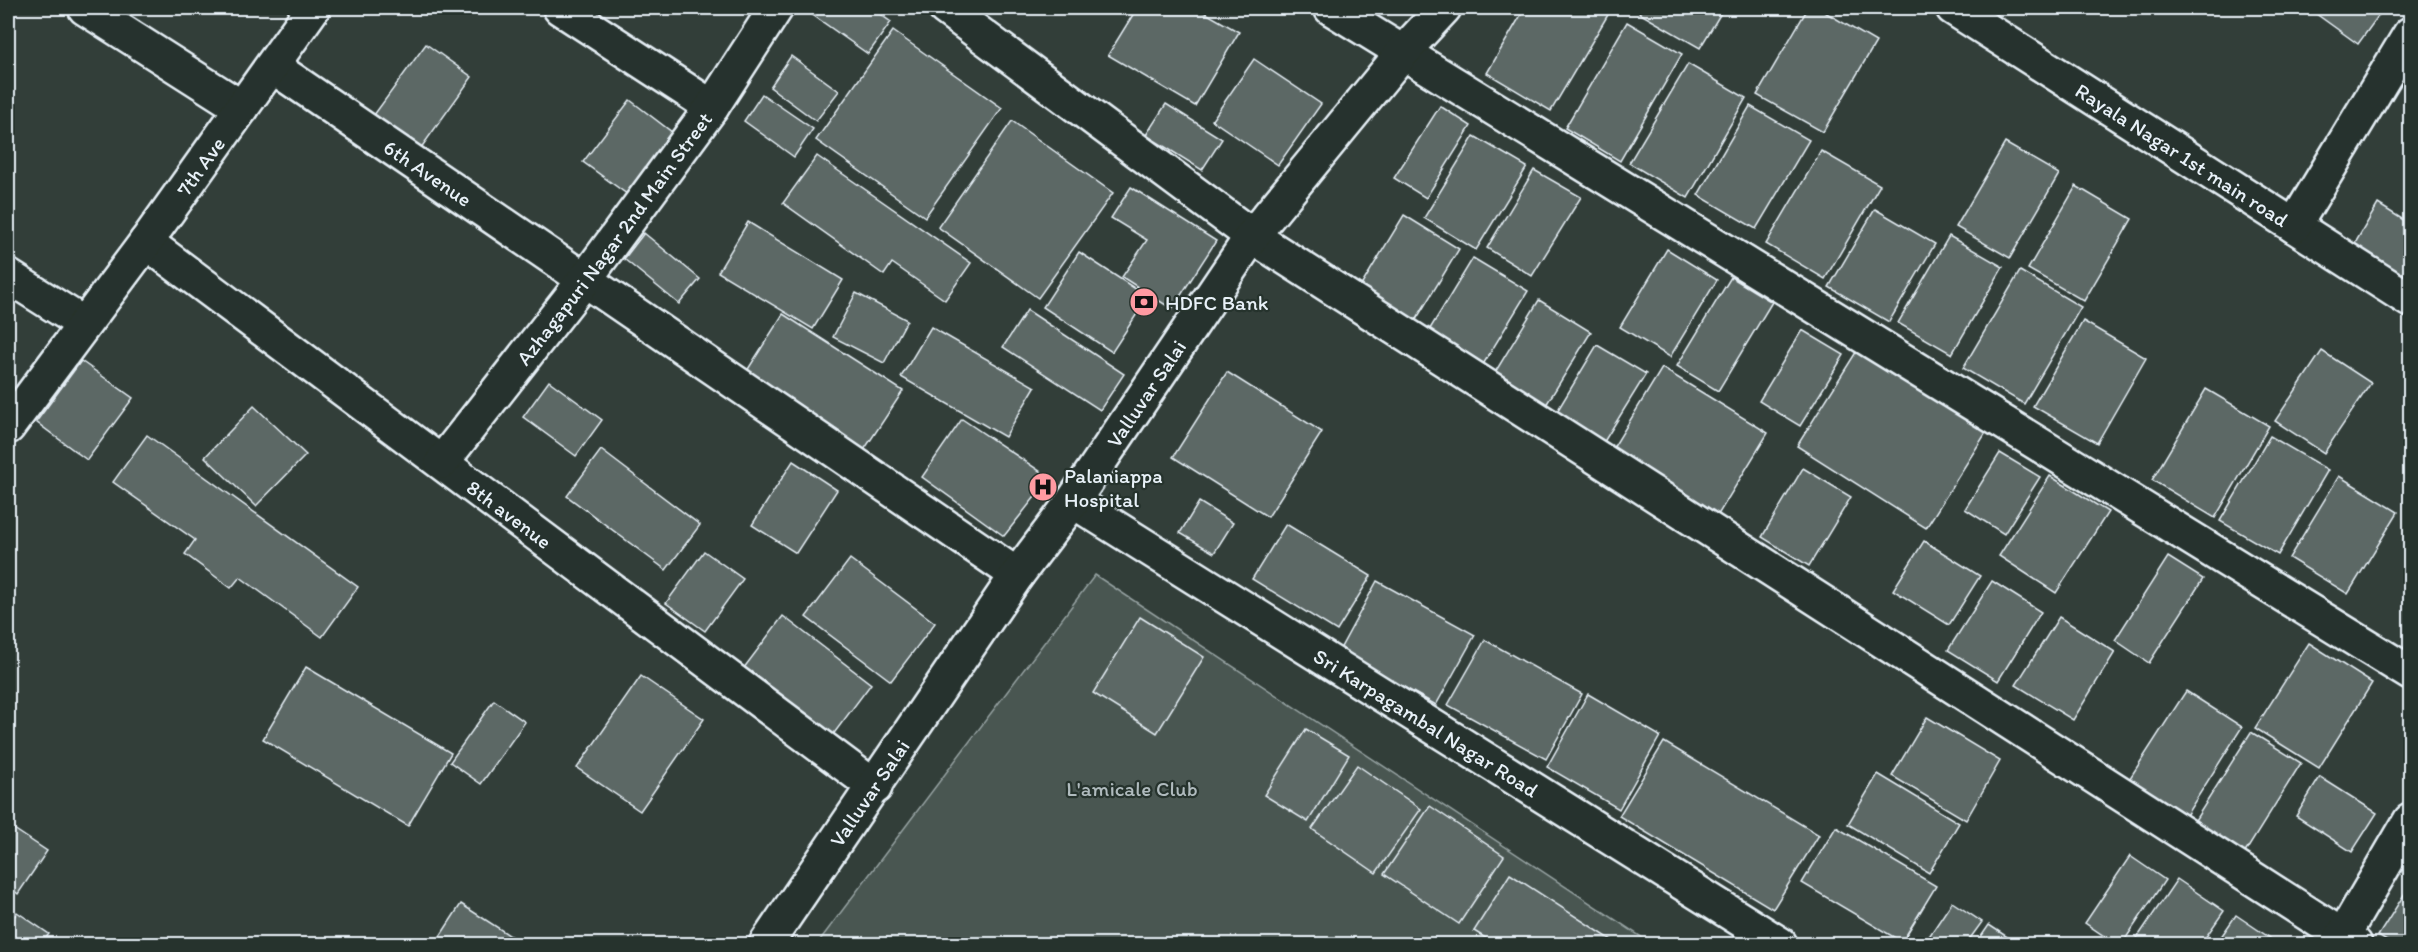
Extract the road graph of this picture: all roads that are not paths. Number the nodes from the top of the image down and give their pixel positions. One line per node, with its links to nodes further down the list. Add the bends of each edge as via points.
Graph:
1 (85, 8): 13 (street)
2 (313, 8): 11 (street, 7th Ave)
3 (560, 8): 12 (street)
4 (776, 8): 12 (street, Azhagapuri Nagar 2nd Main Street)
5 (945, 8): 15 (street)
6 (1331, 8): 10 (street)
7 (1444, 8): 10 (street, Valluvar Salai)
8 (1968, 11): 14 (street, Rayala Nagar 1st main road)
9 (2410, 34): 14 (street)
10 (1404, 51): 15 (street, Valluvar Salai); 25 (street)
11 (272, 66): 13 (street, 7th Ave); 18 (street, 6th Avenue)
12 (712, 107): 18 (street, Azhagapuri Nagar 2nd Main Street)
13 (242, 108): 16 (street, 7th Ave)
14 (2294, 226): 19 (street, Rayala Nagar 1st main road)
15 (1252, 236): 23 (street, Valluvar Salai); 28 (street)
16 (146, 242): 20 (street, 7th Ave); 22 (street, 8th avenue)
17 (8, 276): 20 (street)
18 (586, 279): 22 (street, Azhagapuri Nagar 2nd Main Street); 24 (street, 6th Avenue)
19 (2410, 300)
20 (84, 324): 21 (street, 7th Ave)
21 (8, 427)
22 (442, 462): 26 (street, 8th avenue)
23 (1073, 501): 24 (street, Valluvar Salai); 30 (street, Sri Karpagambal Nagar Road)
24 (1017, 575): 26 (street, Valluvar Salai)
25 (2410, 673)
26 (875, 787): 29 (street, Valluvar Salai)
27 (2410, 821): 28 (street)
28 (2346, 942)
29 (766, 945)
30 (1780, 945)

